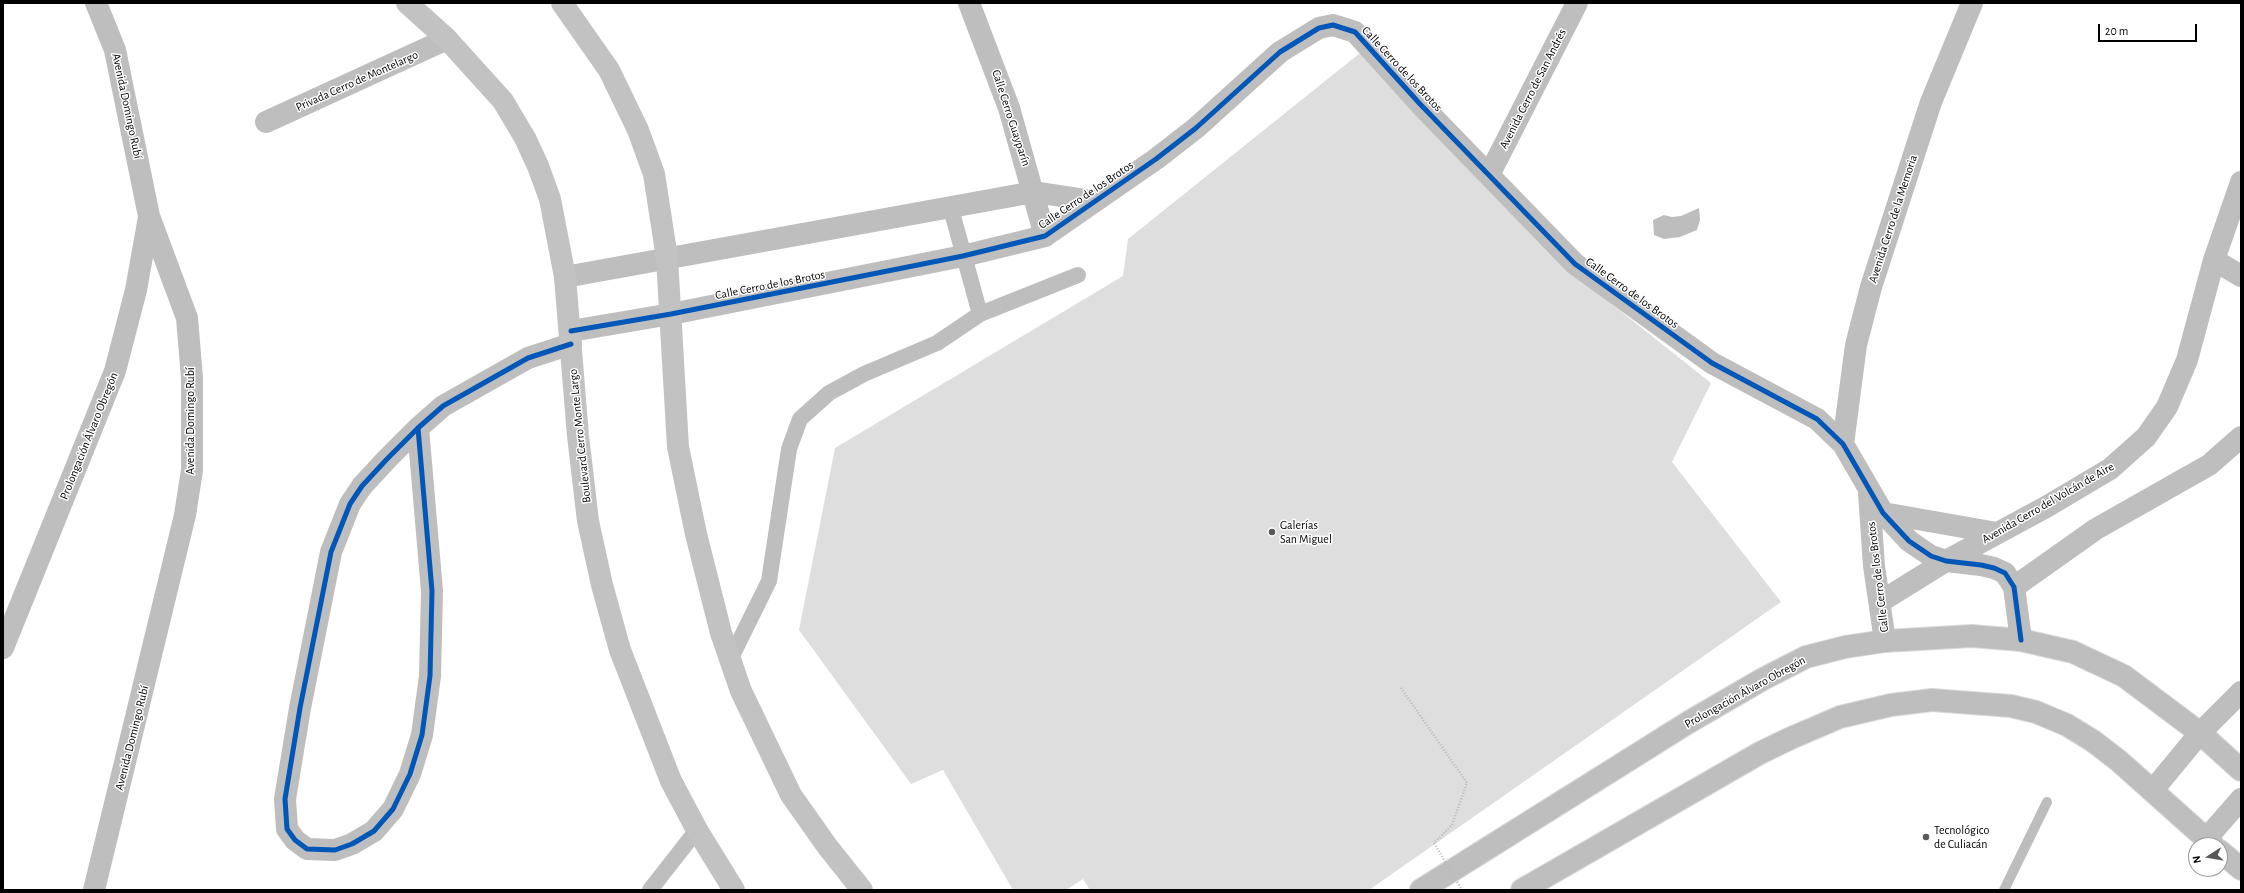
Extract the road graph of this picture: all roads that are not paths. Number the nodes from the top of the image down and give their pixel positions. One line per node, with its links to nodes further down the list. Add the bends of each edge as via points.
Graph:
1 (96, 3): 14 (street, Avenida Domingo Rubí, via 115,50)
2 (407, 3): 7 (street, Boulevard Cerro Monte Largo)
3 (562, 3): 17 (street, via 609,70 638,130 654,174)
4 (970, 3): 11 (street, Calle Cerro Guayparín, via 1009,108)
5 (1577, 3): 9 (street, Avenida Cerro de San Andrés)
6 (1972, 3): 27 (street, Avenida Cerro de la Memoria, via 1931,102 1871,287 1856,345)
7 (447, 40): 8 (street, Privada Cerro de Montelargo); 21 (street, Boulevard Cerro Monte Largo, via 503,101 525,138 550,199)
8 (266, 122)
9 (1489, 175): 12 (street, Calle Cerro de los Brotos, via 1355,32 1333,26 1319,28 1280,52 1184,137); 27 (street, Calle Cerro de los Brotos, via 1575,264 1712,363 1817,419)
10 (2241, 182): 18 (street, Avenida Cerro del Volcán de Aire)
11 (1034, 192): 12 (street, Calle Cerro de los Brotos); 13 (street, Calle Cerro de los Brotos); 15 (street, Calle Cerro Guayparín)
12 (1093, 201): 15 (street, Calle Cerro de los Brotos)
13 (951, 209): 16 (lane); 17 (street, Calle Cerro de los Brotos)
14 (149, 216): 36 (street, Prolongación Álvaro Obregón, via 136,290 115,371); 48 (street, Avenida Domingo Rubí, via 187,318 192,378 192,470 174,564)
15 (1046, 236): 16 (street, Calle Cerro de los Brotos)
16 (963, 256): 22 (street, Calle Cerro de los Brotos); 23 (lane)
17 (667, 258): 21 (street, Calle Cerro de los Brotos); 22 (street)
18 (2214, 260): 20 (street); 30 (street, Avenida Cerro del Volcán de Aire, via 2187,360 2168,407 2146,437 2110,469)
19 (1078, 275): 23 (lane)
20 (2241, 276)
21 (565, 277): 24 (street, Boulevard Cerro Monte Largo)
22 (671, 314): 24 (street, Calle Cerro de los Brotos); 37 (street, via 678,447 696,534)
23 (980, 314): 37 (lane, via 936,343 864,374 829,393 800,419 789,449 769,581)
24 (571, 338): 25 (street, Calle Cerro de los Brotos, via 528,358 443,406); 43 (street, Boulevard Cerro Monte Largo, via 578,436 588,521 602,585 620,650 641,708 671,781)
25 (418, 428): 25 (street, Calle Cerro de los Brotos, via 362,486 346,511 331,552 285,799 287,829 295,840 307,849 335,850 352,844 374,831 393,809 410,774 422,735 430,676 432,591)
26 (2241, 437): 32 (street, via 2210,465 2096,529)
27 (1843, 444): 28 (street, Calle Cerro de los Brotos)
28 (1868, 490): 29 (street, Calle Cerro de los Brotos); 33 (street, Calle Cerro de los Brotos, via 1874,566)
29 (1883, 513): 30 (street); 31 (street, Calle Cerro de los Brotos, via 1919,550)
30 (1997, 533): 31 (street, Avenida Cerro del Volcán de Aire)
31 (1946, 561): 32 (street, Calle Cerro de los Brotos, via 1994,568 2005,573); 33 (street, Avenida Cerro del Volcán de Aire)
32 (2014, 588): 34 (street, Calle Cerro de los Brotos)
33 (1880, 602): 35 (street, Calle Cerro de los Brotos)
34 (2021, 640): 35 (street, Prolongación Álvaro Obregón, via 1972,636); 39 (street, Prolongación Álvaro Obregón, via 2073,652 2124,676)
35 (1885, 641): 52 (street, Prolongación Álvaro Obregón, via 1844,647 1806,657 1763,678)
36 (3, 648)
37 (730, 660): 51 (street, via 759,731 791,795)
38 (2241, 692): 39 (street)
39 (2200, 733): 40 (street, Prolongación Álvaro Obregón); 41 (street)
40 (2241, 770)
41 (2153, 790): 44 (street); 53 (street, via 2093,741 2066,725 2036,712 1992,704 1932,700 1891,705 1840,717 1760,753)
42 (2241, 799): 45 (street)
43 (697, 830): 49 (lane); 50 (street, Boulevard Cerro Monte Largo)
44 (2204, 837)
45 (2218, 837)
46 (2228, 858): 47 (street)
47 (2241, 869)
48 (94, 890)
49 (650, 890)
50 (734, 890)
51 (862, 890)
52 (1422, 890)
53 (1522, 890)

